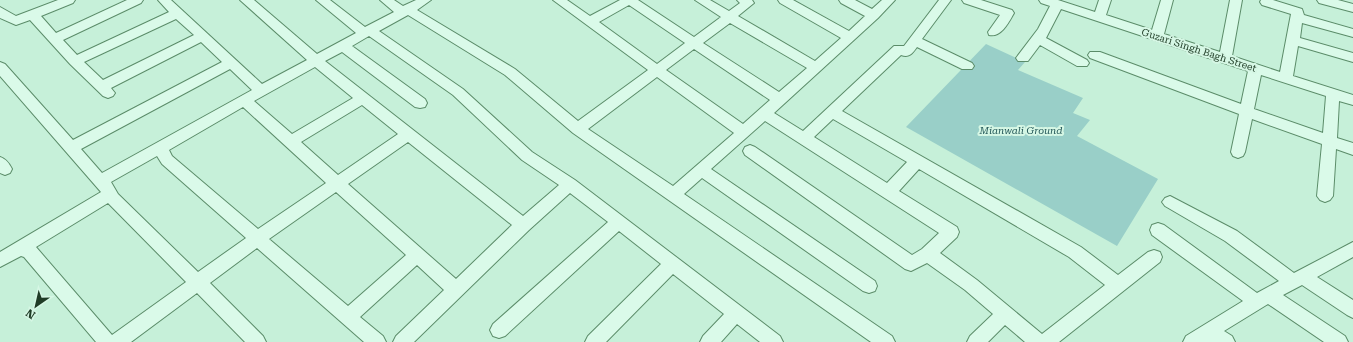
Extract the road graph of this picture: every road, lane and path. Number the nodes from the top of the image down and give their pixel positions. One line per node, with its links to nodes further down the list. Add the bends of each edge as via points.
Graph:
1 (136, 0): 39 (street)
2 (166, 0): 25 (street)
3 (246, 0): 49 (street)
4 (322, 0): 33 (street)
5 (386, 0): 24 (street)
6 (425, 0): 24 (street)
7 (559, 0): 32 (street)
8 (629, 0): 32 (street); 43 (street)
9 (701, 0): 29 (street)
10 (743, 0): 29 (street, via 748,3)
11 (784, 0): 38 (street)
12 (845, 0): 27 (street)
13 (889, 0): 27 (street)
14 (945, 0): 42 (street)
15 (968, 0): 34 (street, via 1008,13)
16 (1104, 0): 30 (street)
17 (1167, 0): 37 (street)
18 (1236, 0): 48 (street)
19 (1323, 0): 23 (street)
20 (60, 2): 26 (street)
21 (1051, 2): 30 (street, Guzari Singh Bagh Street); 40 (street, via 1044,31)
22 (1266, 2): 31 (street, via 1298,12)
23 (1353, 8)
24 (405, 11): 33 (street); 69 (street, via 510,72)
25 (178, 13): 36 (street); 50 (street)
26 (33, 15): 28 (street, via 16,21); 39 (street)
27 (874, 15): 38 (street)
28 (2, 16)
29 (730, 17): 43 (street); 55 (street)
30 (1099, 17): 37 (street, Guzari Singh Bagh Street)
31 (1297, 17): 35 (street); 41 (street)
32 (590, 22): 56 (street)
33 (366, 32): 44 (street); 83 (street, via 458,92 527,156)
34 (994, 32)
35 (1353, 33)
36 (203, 36): 50 (street, via 105,90); 51 (street)
37 (1157, 36): 48 (street, Guzari Singh Bagh Street)
38 (850, 37): 55 (street)
39 (54, 39): 50 (street)
40 (1038, 39): 46 (street); 52 (street)
41 (1293, 40): 47 (street); 58 (street)
42 (915, 41): 53 (street); 67 (street, via 906,52 899,49)
43 (694, 43): 56 (street); 62 (street)
44 (342, 45): 49 (street); 65 (street)
45 (1095, 55): 66 (street)
46 (1023, 58)
47 (1353, 58)
48 (1225, 59): 57 (street, Guzari Singh Bagh Street)
49 (315, 60): 59 (street); 61 (street)
50 (75, 61)
51 (232, 63): 59 (street); 76 (street)
52 (1082, 63)
53 (967, 66)
54 (0, 67): 76 (street)
55 (815, 68): 62 (street)
56 (657, 69): 69 (street); 70 (street)
57 (1255, 69): 58 (street, Guzari Singh Bagh Street); 66 (street)
58 (1286, 78): 60 (street, Guzari Singh Bagh Street)
59 (260, 90): 63 (street)
60 (1333, 93): 64 (street, Guzari Singh Bagh Street); 73 (street)
61 (363, 98): 71 (street); 74 (street)
62 (779, 99): 68 (street)
63 (244, 100): 74 (street); 75 (street)
64 (1353, 100)
65 (420, 103)
66 (1246, 111): 73 (street); 79 (street)
67 (832, 112): 72 (street); 80 (street)
68 (764, 113): 70 (street); 72 (street)
69 (578, 129): 86 (street)
70 (743, 132): 81 (street)
71 (409, 134): 82 (street); 90 (street)
72 (804, 138): 85 (street)
73 (1329, 140): 77 (street); 87 (street)
74 (290, 142): 82 (street)
75 (160, 147): 84 (street); 92 (street, via 167,160)
76 (71, 148): 84 (street)
77 (1353, 149)
78 (750, 151): 95 (street, via 911,264)
79 (1238, 152)
80 (917, 161): 85 (street); 102 (street, via 1075,252)
81 (701, 170): 86 (street); 103 (street)
82 (337, 184): 92 (street); 104 (street)
83 (570, 184): 89 (street); 90 (street)
84 (105, 188): 93 (street); 101 (street)
85 (888, 192): 95 (street, via 951,232)
86 (673, 195): 120 (street)
87 (1325, 196)
88 (1170, 202): 100 (street)
89 (619, 222): 99 (street); 110 (street)
90 (523, 225): 104 (street)
91 (1158, 230): 105 (street)
92 (258, 238): 101 (street); 109 (street)
93 (19, 249): 98 (street); 112 (street, via 29,251)
94 (1353, 249): 100 (street)
95 (928, 254): 108 (street, via 971,284)
96 (1154, 257): 102 (street)
97 (414, 258): 109 (street)
98 (0, 260)
99 (673, 263): 107 (street); 117 (street)
100 (1298, 279): 105 (street); 106 (street)
101 (199, 282): 113 (street); 114 (street)
102 (1118, 285): 123 (street)
103 (870, 286)
104 (456, 290): 116 (street)
105 (1262, 299): 111 (street); 126 (street)
106 (1353, 310)
107 (736, 313): 118 (street); 119 (street)
108 (1005, 314): 121 (street); 122 (street)
109 (348, 317): 115 (street)
110 (499, 330)
111 (1210, 332): 124 (street); 125 (street)
112 (107, 342)
113 (117, 342)
114 (257, 342)
115 (377, 342)
116 (402, 342)
117 (594, 342)
118 (709, 342)
119 (774, 342)
120 (886, 342)
121 (976, 342)
122 (1038, 342)
123 (1045, 342)
124 (1192, 342)
125 (1226, 342)
126 (1339, 342)

